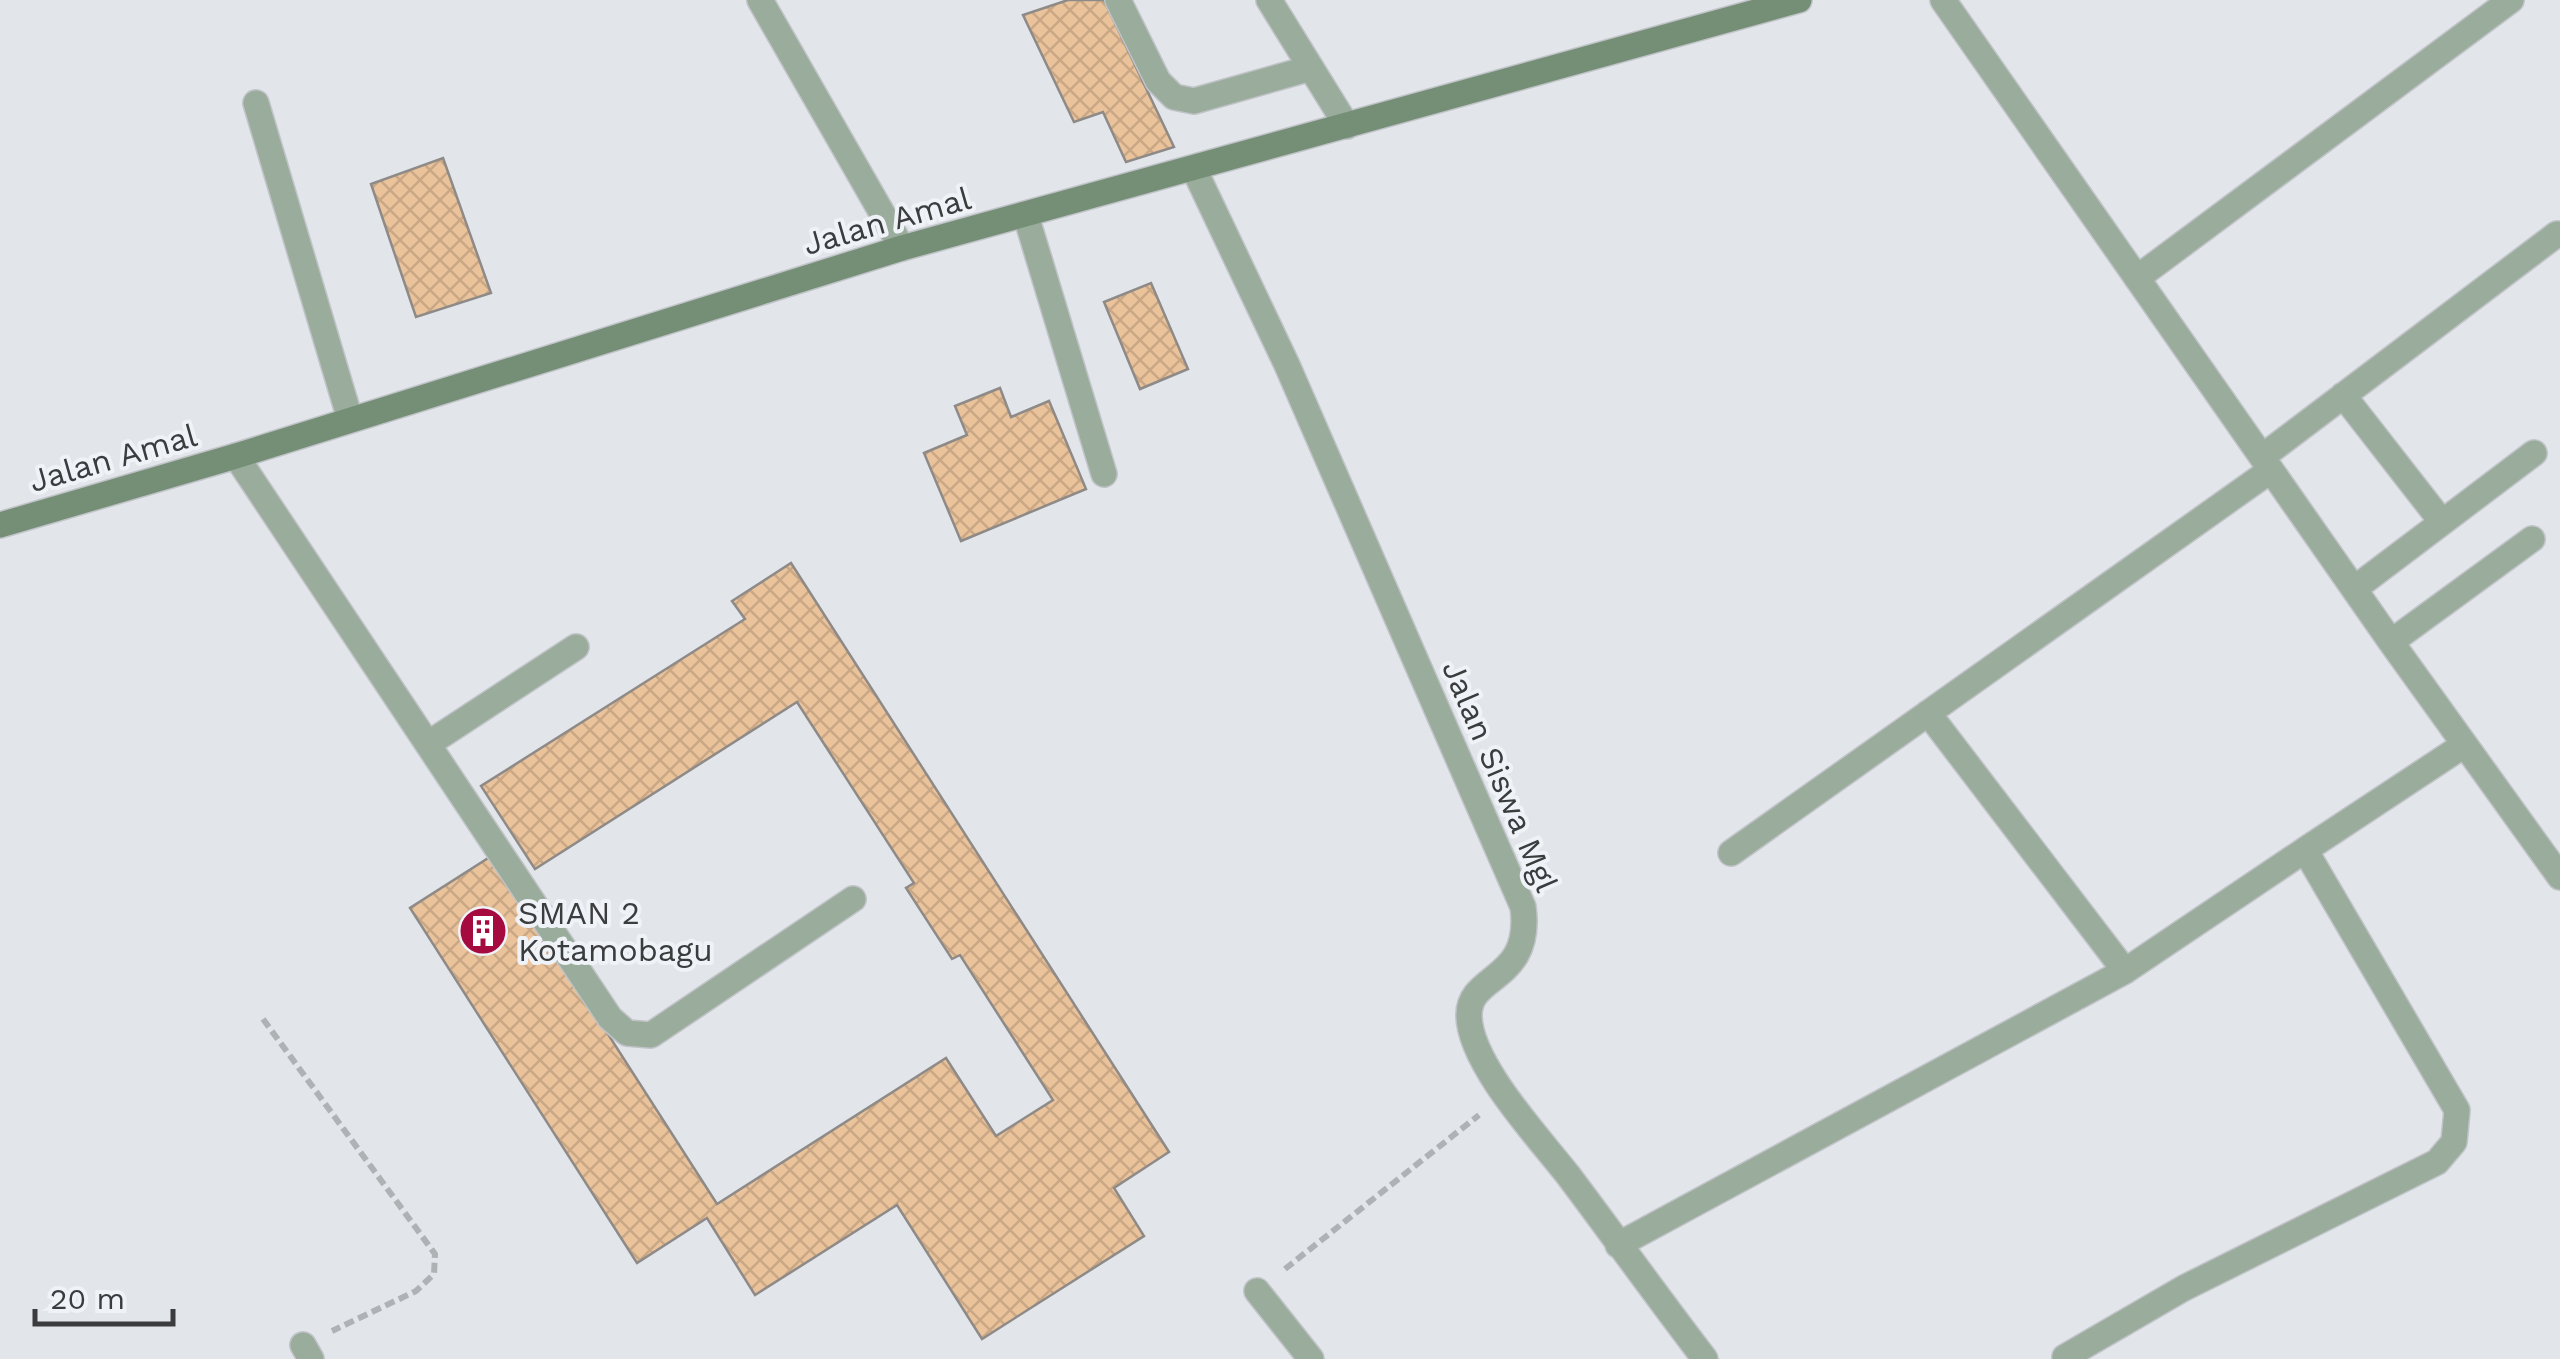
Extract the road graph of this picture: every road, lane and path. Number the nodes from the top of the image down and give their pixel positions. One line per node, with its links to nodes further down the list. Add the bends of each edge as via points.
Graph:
1 (760, 0): 13 (street)
2 (1118, 0): 7 (street, via 1158,80 1174,97 1194,101)
3 (1268, 0): 7 (street)
4 (1944, 0): 14 (street)
5 (2511, 0): 14 (street)
6 (1789, 2): 9 (street, Jalan Amal)
7 (1311, 68): 9 (street)
8 (256, 103): 16 (street)
9 (1347, 126): 10 (street, Jalan Amal)
10 (1194, 169): 11 (street, Jalan Amal); 36 (street, Jalan Siswa Mgl, via 1523,907 1522,949 1468,1010 1471,1032)
11 (1026, 216): 13 (street, Jalan Amal); 20 (street)
12 (2557, 234): 15 (street)
13 (902, 248): 16 (street, Jalan Amal)
14 (2137, 278): 19 (street)
15 (2343, 395): 19 (street); 21 (street)
16 (350, 419): 18 (street, Jalan Amal)
17 (2534, 454): 21 (street)
18 (236, 456): 22 (street, Jalan Amal); 28 (street)
19 (2266, 463): 24 (street); 27 (street)
20 (1104, 474)
21 (2442, 522): 24 (street)
22 (0, 525)
23 (2532, 538): 25 (street)
24 (2354, 589): 25 (street)
25 (2390, 642): 29 (street)
26 (576, 647): 28 (street)
27 (1928, 713): 31 (street); 34 (street)
28 (428, 744): 33 (street, via 610,1018 627,1032 651,1035)
29 (2464, 745): 30 (street); 32 (street)
30 (2305, 850): 34 (street); 40 (street, via 2456,1110 2454,1142 2437,1162 2184,1288)
31 (1731, 854)
32 (2560, 877)
33 (853, 899)
34 (2125, 971): 37 (street)
35 (263, 1019): 39 (path, via 435,1254 434,1274 416,1291)
36 (1504, 1095): 37 (street, Jalan Siswa Mgl); 38 (path)
37 (1618, 1245): 42 (street, Jalan Siswa Mgl)
38 (1257, 1291): 41 (street)
39 (307, 1352)
40 (2065, 1357)
41 (1310, 1359)
42 (1704, 1359)

